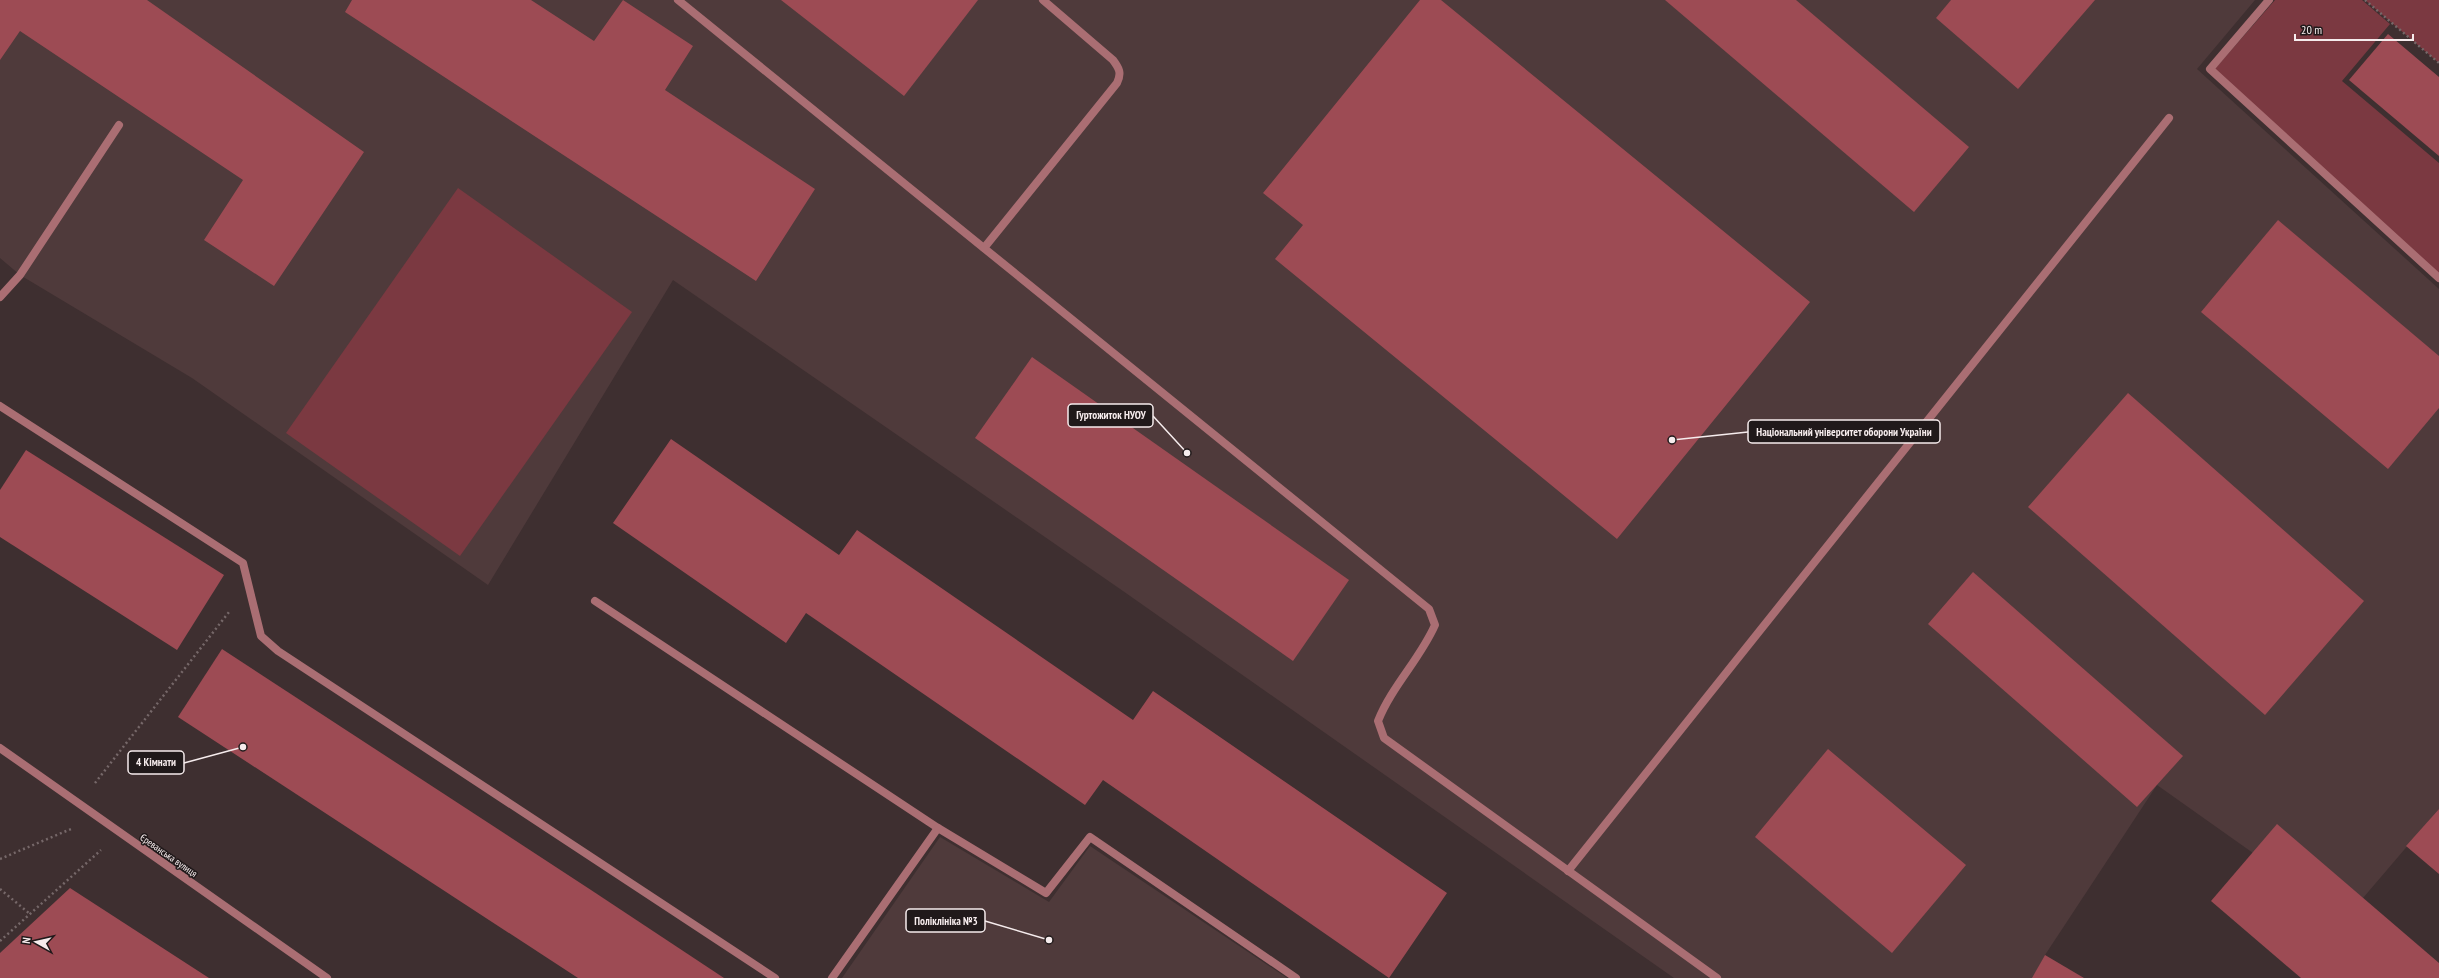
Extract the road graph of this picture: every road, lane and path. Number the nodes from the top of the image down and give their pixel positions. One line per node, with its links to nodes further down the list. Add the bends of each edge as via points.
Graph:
1 (678, 0): 8 (street)
2 (1043, 0): 8 (street, via 1113,60 1119,69 1120,77)
3 (2269, 0): 9 (street, via 2210,69)
4 (2364, 0): 5 (path)
5 (2439, 63)
6 (2169, 118): 20 (street)
7 (119, 125): 10 (street, via 20,275)
8 (984, 248): 20 (street, via 1429,609 1435,625 1428,640 1384,705 1378,720 1384,738)
9 (2439, 278)
10 (0, 297)
11 (0, 406): 12 (street, via 243,563)
12 (248, 587): 15 (path); 25 (street, via 262,636 278,651)
13 (595, 601): 17 (street)
14 (0, 748): 24 (street, Єреванська вулиця)
15 (93, 785)
16 (78, 826): 19 (path)
17 (938, 828): 26 (street); 27 (street, via 1046,893 1090,837)
18 (105, 846): 22 (path)
19 (0, 859)
20 (1568, 871): 28 (street)
21 (0, 889): 22 (path)
22 (30, 914): 23 (path)
23 (0, 942)
24 (327, 978)
25 (775, 978)
26 (832, 978)
27 (1296, 978)
28 (1717, 978)

